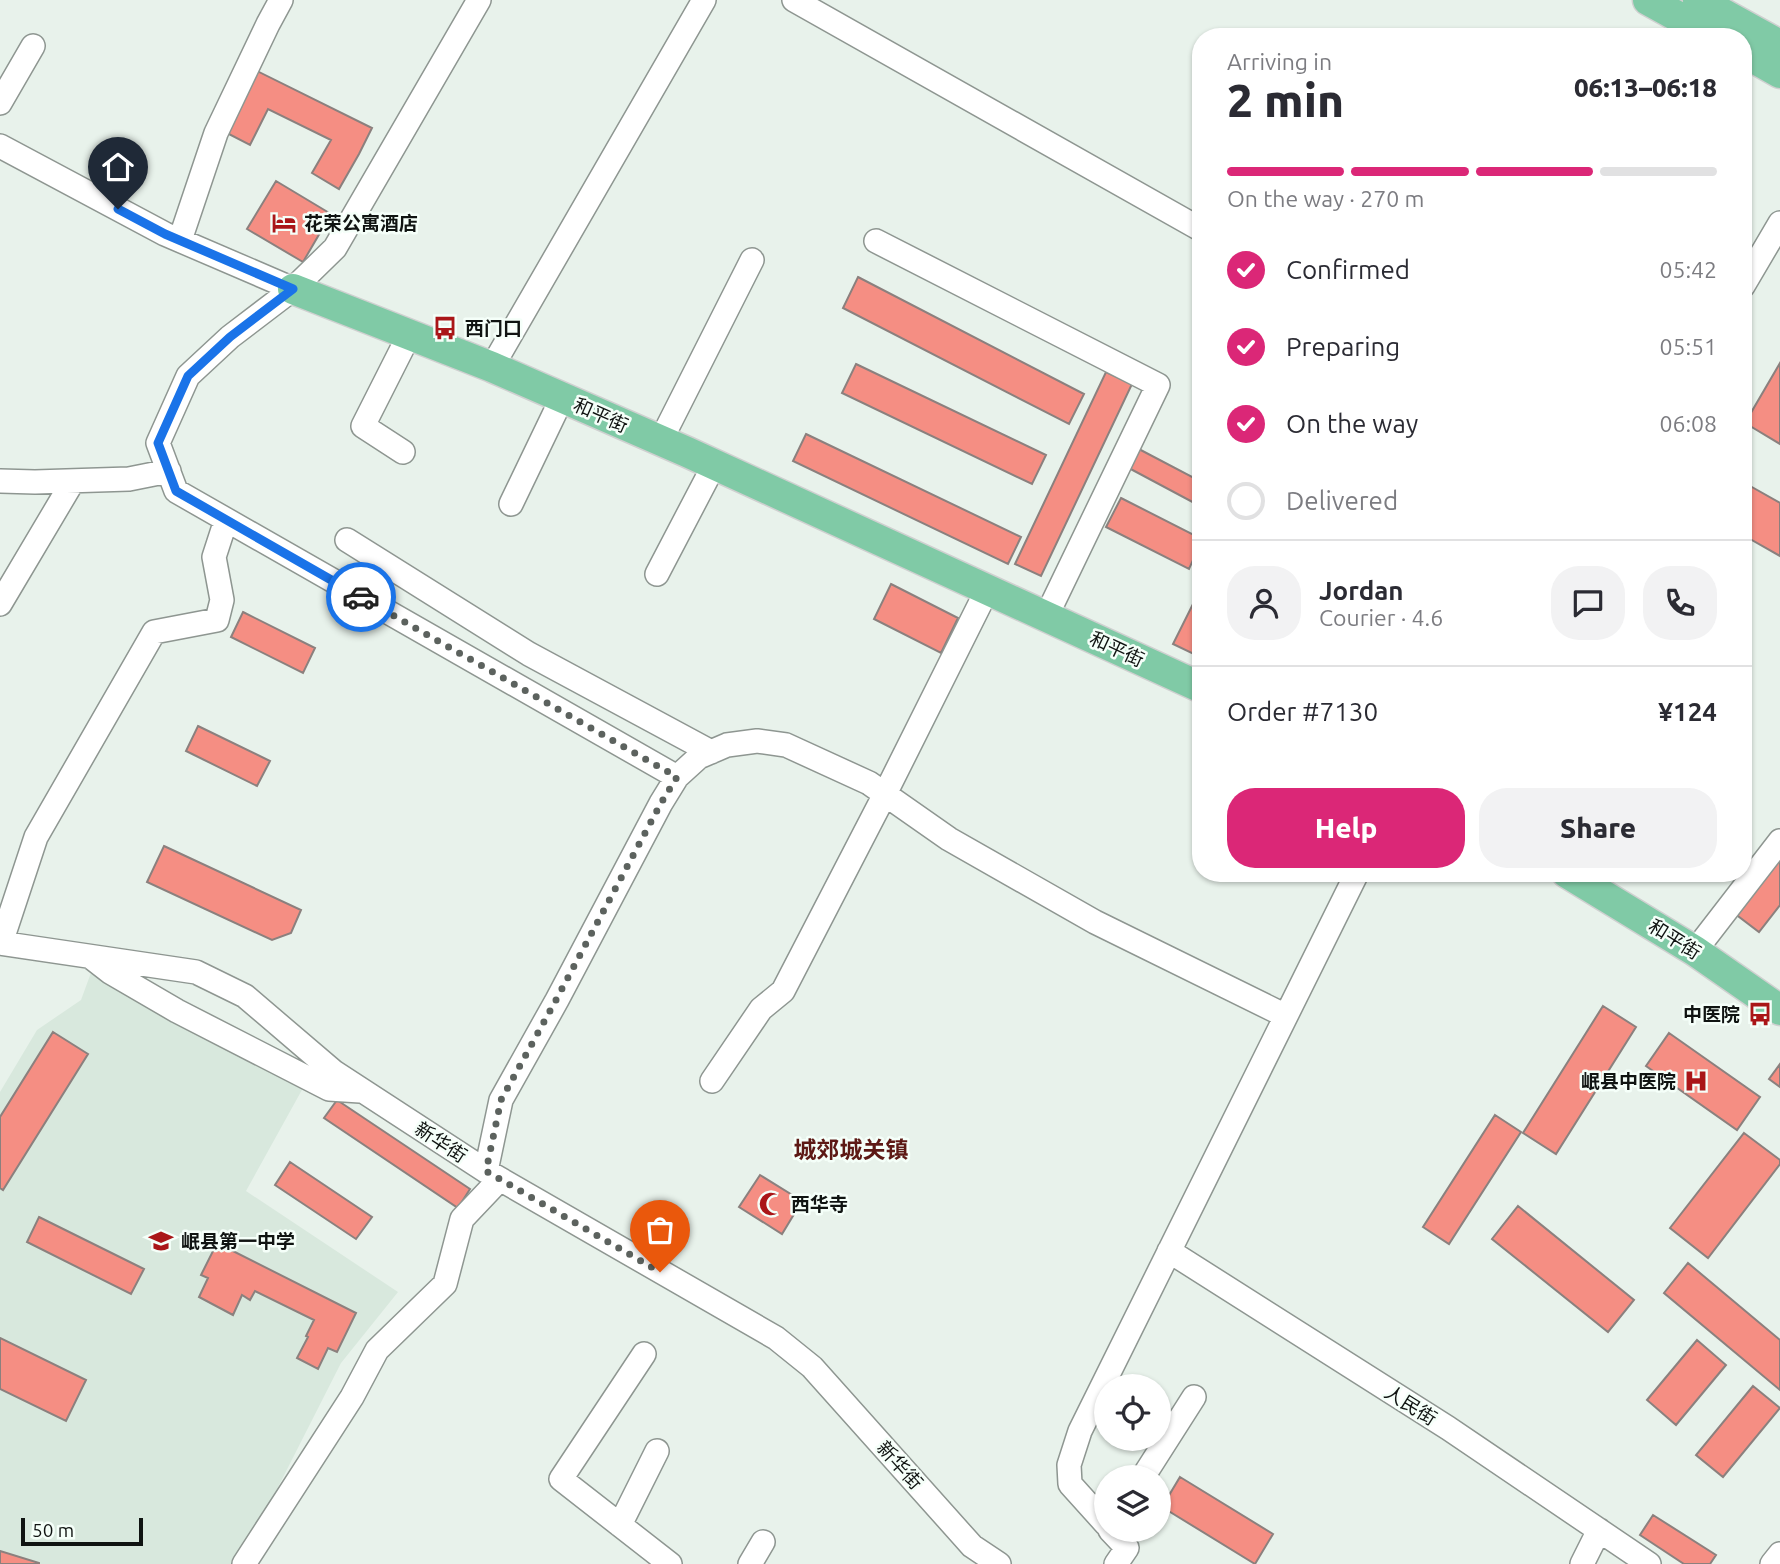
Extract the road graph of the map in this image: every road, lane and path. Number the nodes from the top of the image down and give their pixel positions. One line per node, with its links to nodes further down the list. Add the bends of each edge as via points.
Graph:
1 (281, 0): 17 (street, via 216,134)
2 (479, 0): 21 (street, via 335,248)
3 (704, 0): 23 (street)
4 (794, 0): 16 (street)
5 (1648, 0): 6 (main road)
6 (1714, 12): 7 (main road)
7 (1746, 28)
8 (1752, 31): 9 (main road)
9 (1780, 45)
10 (33, 46): 13 (street)
11 (1752, 57): 12 (main road)
12 (1780, 73)
13 (0, 103)
14 (0, 146): 17 (street, 和平街)
15 (1780, 223): 20 (street)
16 (1192, 224)
17 (180, 240): 21 (street, 和平街)
18 (876, 241): 37 (street, via 1158,385)
19 (751, 260): 25 (street)
20 (1752, 271)
21 (293, 289): 22 (main road, 和平街); 28 (street, via 188,376 158,443)
22 (409, 335): 23 (main road, 和平街); 26 (street, via 363,426)
23 (492, 367): 24 (main road, 和平街)
24 (562, 398): 25 (main road, 和平街); 31 (street)
25 (660, 442): 27 (main road, 和平街)
26 (403, 452)
27 (714, 465): 34 (street); 35 (main road, 和平街)
28 (169, 471): 30 (street, via 129,479); 32 (street, via 176,491)
29 (0, 481): 30 (street)
30 (73, 481): 36 (street)
31 (511, 504)
32 (226, 520): 40 (street); 47 (street, via 214,557 222,600 217,620 153,632 36,837)
33 (347, 540): 39 (street, via 529,654)
34 (657, 574)
35 (987, 590): 37 (main road, 和平街); 41 (street)
36 (0, 604)
37 (1046, 617): 38 (main road, 和平街)
38 (1192, 683)
39 (711, 752): 40 (street); 41 (street, via 757,741 786,745)
40 (677, 777): 54 (street, via 501,1100)
41 (885, 794): 51 (street, via 949,839 1095,922); 52 (street, via 783,991 761,1009)
42 (1780, 841): 43 (street)
43 (1752, 877)
44 (1353, 882): 51 (street)
45 (1582, 882): 48 (main road, 和平街)
46 (1748, 882): 48 (street)
47 (1, 943): 49 (street, 新华街)
48 (1695, 951): 50 (main road, 和平街)
49 (89, 955): 53 (street, via 177,1011 329,1089); 53 (street, 新华街, via 196,972 245,996)
50 (1780, 1010)
51 (1286, 1016): 55 (street)
52 (712, 1081)
53 (363, 1091): 54 (street, 新华街)
54 (492, 1176): 66 (street, 新华街, via 776,1338 812,1367 972,1546); 67 (street, via 462,1219 445,1284 377,1350)
55 (1168, 1251): 60 (street, via 1080,1431 1069,1465 1070,1484); 62 (street, 人民街, via 1448,1428)
56 (644, 1354): 61 (street, via 561,1479)
57 (1194, 1398): 59 (street)
58 (657, 1451): 61 (street)
59 (1151, 1465)
60 (1094, 1510)
61 (620, 1525): 68 (street)
62 (1600, 1531): 71 (street); 72 (street, 人民街)
63 (763, 1542): 69 (street)
64 (1121, 1542): 70 (street, via 1126,1548)
65 (1780, 1554): 73 (street)
66 (995, 1563)
67 (244, 1564)
68 (670, 1564)
69 (750, 1564)
70 (1116, 1564)
71 (1582, 1564)
72 (1649, 1564)
73 (1772, 1564)

